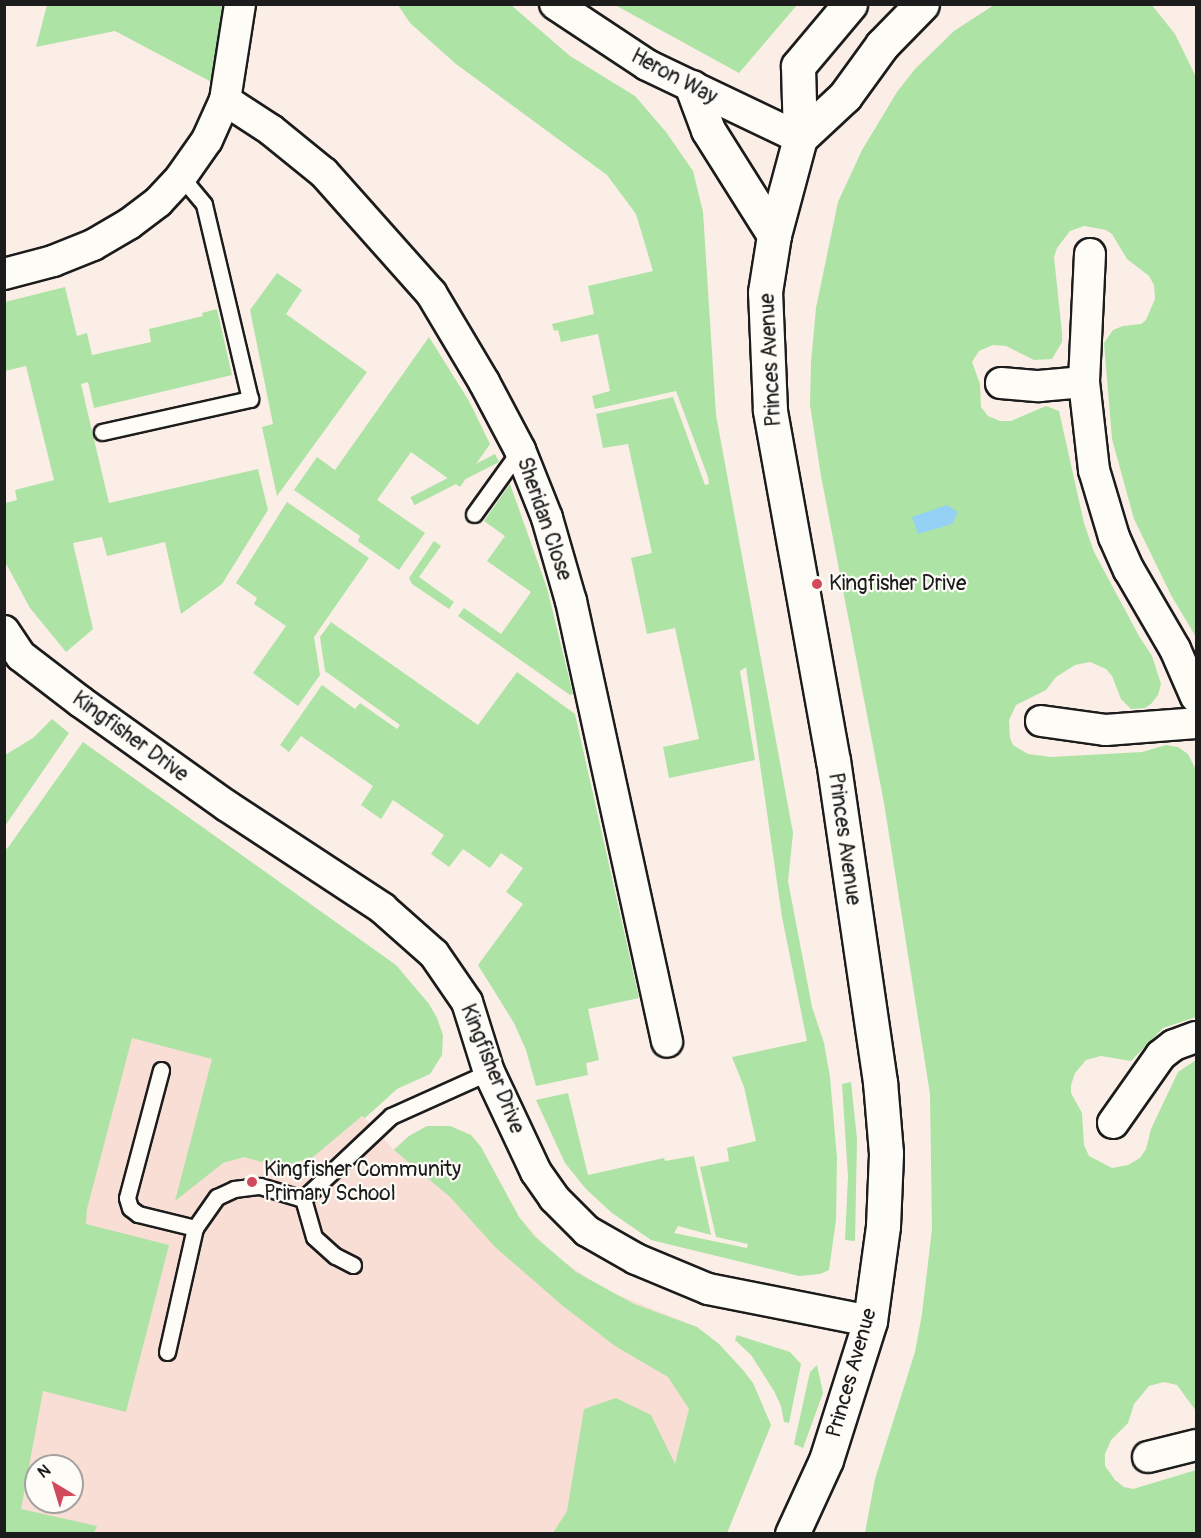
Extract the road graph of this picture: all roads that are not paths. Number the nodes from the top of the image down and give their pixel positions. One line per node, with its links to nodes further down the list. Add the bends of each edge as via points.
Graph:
1 (240, 4): 6 (street)
2 (555, 4): 5 (street, Heron Way, via 647,65)
3 (850, 4): 7 (street, Princes Avenue, via 798,66)
4 (922, 4): 7 (street, via 882,45 845,96)
5 (692, 87): 7 (street, Heron Way); 9 (street, via 708,130)
6 (225, 100): 8 (street, via 207,140); 15 (street, Sheridan Close, via 271,130 324,173 431,293)
7 (801, 138): 9 (street, Princes Avenue)
8 (182, 177): 11 (street, via 158,202 93,245 54,261); 14 (lane, via 204,204 250,399)
9 (774, 236): 29 (street, Princes Avenue, via 765,292 770,410 833,761 880,1082 886,1153 884,1206)
10 (1090, 254): 12 (street)
11 (4, 273)
12 (1084, 382): 13 (street, via 1039,386); 18 (street, via 1094,470 1114,537)
13 (1001, 383)
14 (102, 432)
15 (520, 450): 16 (lane); 22 (street, Sheridan Close, via 547,518 571,601)
16 (474, 514)
17 (4, 631): 24 (street, Kingfisher Drive, via 21,656 81,702 227,806 382,908 434,954 467,1002)
18 (1197, 697)
19 (1041, 721): 20 (street, via 1107,730)
20 (1197, 723)
21 (1197, 1037): 25 (street, via 1174,1045 1161,1056)
22 (667, 1042)
23 (161, 1070): 27 (lane, via 127,1198 130,1208 138,1214)
24 (489, 1072): 26 (lane, via 391,1116); 29 (street, Kingfisher Drive, via 536,1172 554,1198 587,1231 636,1259 708,1289)
25 (1113, 1124)
26 (303, 1199): 27 (lane, via 260,1186 234,1189 217,1197); 28 (lane, via 314,1237 335,1256)
27 (195, 1228): 30 (lane)
28 (353, 1265)
29 (870, 1321): 33 (street, Princes Avenue, via 826,1460)
30 (167, 1352)
31 (1197, 1445): 32 (street)
32 (1148, 1457)
33 (792, 1533)

